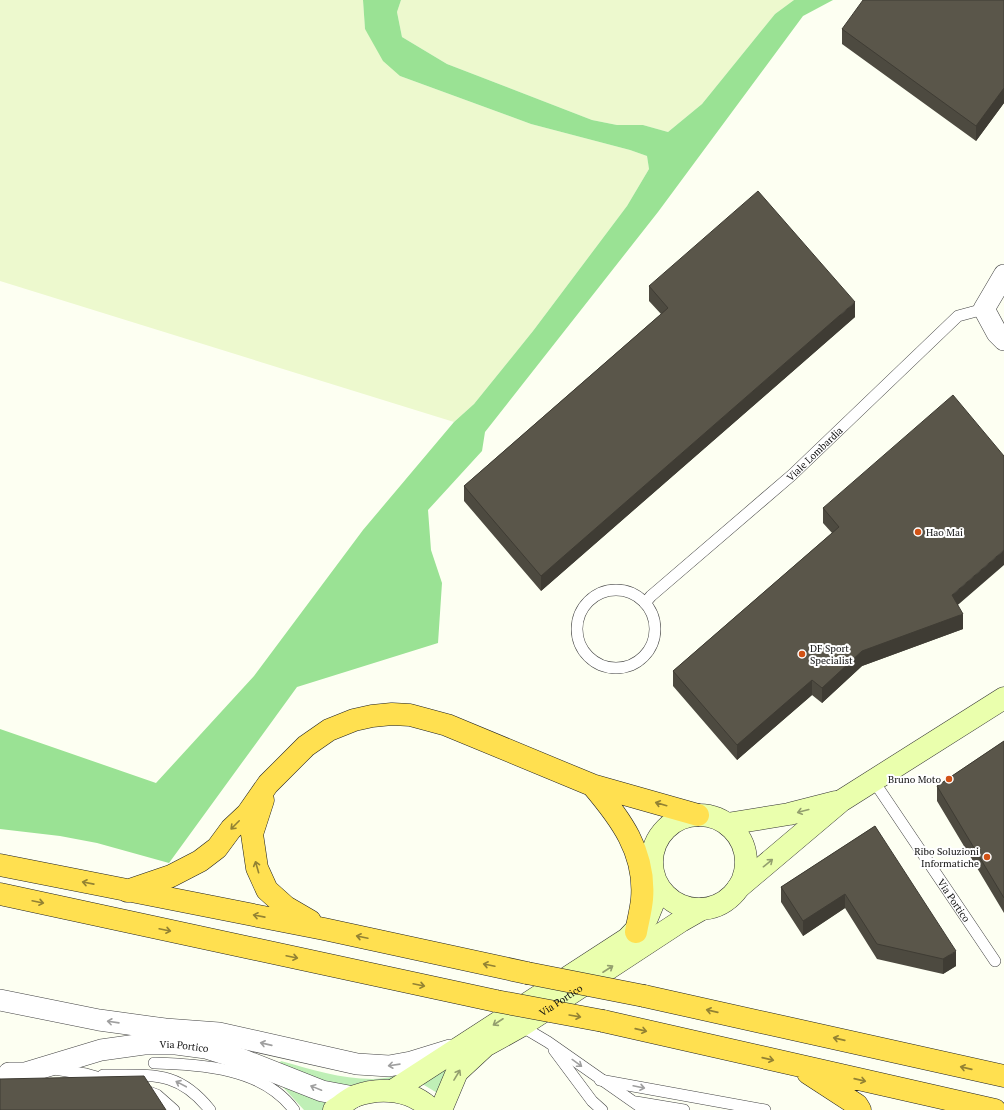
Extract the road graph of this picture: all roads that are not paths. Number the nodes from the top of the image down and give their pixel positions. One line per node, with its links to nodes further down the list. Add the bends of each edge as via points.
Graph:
1 (1004, 275): 2 (street)
2 (984, 309): 3 (street, via 997,333); 4 (lane, Viale Lombardia, via 958,316 792,475)
3 (1004, 340)
4 (645, 603): 4 (lane, via 623,591 598,595 588,602 581,613 578,631 583,649 591,659 602,666 627,667 639,661 648,652 654,640 655,627)
5 (1004, 698): 6 (main road, Via Portico)
6 (873, 780): 9 (main road, Via Portico); 21 (lane, Via Portico)
7 (268, 784): 8 (highway, via 306,746 329,730 354,720 392,714 410,715 447,725); 16 (highway, one-way to 16, via 247,814 206,857 171,876); 19 (highway, one-way to 7, via 286,907 267,890 257,868 252,834)
8 (592, 785): 10 (highway, one-way to 8); 12 (highway, via 621,802 632,813); 20 (highway, via 627,829 634,843 642,898)
9 (841, 800): 11 (main road, Via Portico, one-way to 11, via 789,814); 14 (main road, Via Portico, one-way to 9)
10 (698, 815): 11 (main road, Via Portico, via 710,816); 12 (main road, Via Portico, via 681,818 669,825 657,840)
11 (727, 824): 14 (main road, Via Portico, via 740,839 746,856 744,874)
12 (652, 852): 15 (main road, Via Portico, via 651,865)
13 (0, 865): 16 (highway, one-way to 13)
14 (738, 888): 18 (main road, Via Portico, via 727,900 715,907)
15 (659, 889): 18 (main road, Via Portico, via 679,906); 20 (main road, Via Portico, via 647,918)
16 (127, 891): 19 (highway, one-way to 16)
17 (0, 894): 28 (highway, one-way to 28, bridge, via 496,1001 603,1021)
18 (702, 909): 23 (main road, Via Portico, one-way to 18)
19 (324, 929): 32 (highway, one-way to 19, bridge, via 644,996)
20 (636, 932): 26 (main road, Via Portico, one-way to 26)
21 (995, 961)
22 (0, 1000): 24 (street, one-way to 22, via 99,1020)
23 (521, 1026): 25 (lane); 43 (main road, Via Portico, one-way to 23, via 457,1072 485,1046)
24 (165, 1029): 26 (street, Via Portico, one-way to 24, via 389,1066 357,1064 219,1033); 30 (street, via 75,1047)
25 (548, 1042): 33 (lane, one-way to 33); 44 (lane, via 592,1101)
26 (458, 1047): 34 (main road, Via Portico)
27 (154, 1063): 40 (lane, via 198,1065 234,1072 267,1086)
28 (795, 1065): 48 (highway, via 857,1105); 49 (highway, one-way to 49)
29 (44, 1068): 30 (street, Via Portico, via 26,1073); 31 (lane); 35 (street, Via Portico, one-way to 29, via 322,1091 206,1048 176,1044 144,1044 101,1050)
30 (5, 1074)
31 (86, 1074): 38 (lane, via 157,1095); 39 (lane, one-way to 31, via 189,1088 167,1078)
32 (1004, 1076)
33 (600, 1080): 36 (lane); 47 (lane, one-way to 47)
34 (394, 1090): 35 (main road, Via Portico, via 373,1091); 42 (main road, Via Portico, via 411,1095)
35 (354, 1097): 41 (main road, Via Portico)
36 (636, 1102): 37 (lane); 45 (lane)
37 (670, 1109): 46 (lane)
38 (174, 1110)
39 (210, 1110)
40 (294, 1110)
41 (334, 1110)
42 (432, 1110)
43 (441, 1110)
44 (602, 1110)
45 (645, 1110)
46 (684, 1110)
47 (764, 1110)
48 (860, 1110)
49 (995, 1110)

